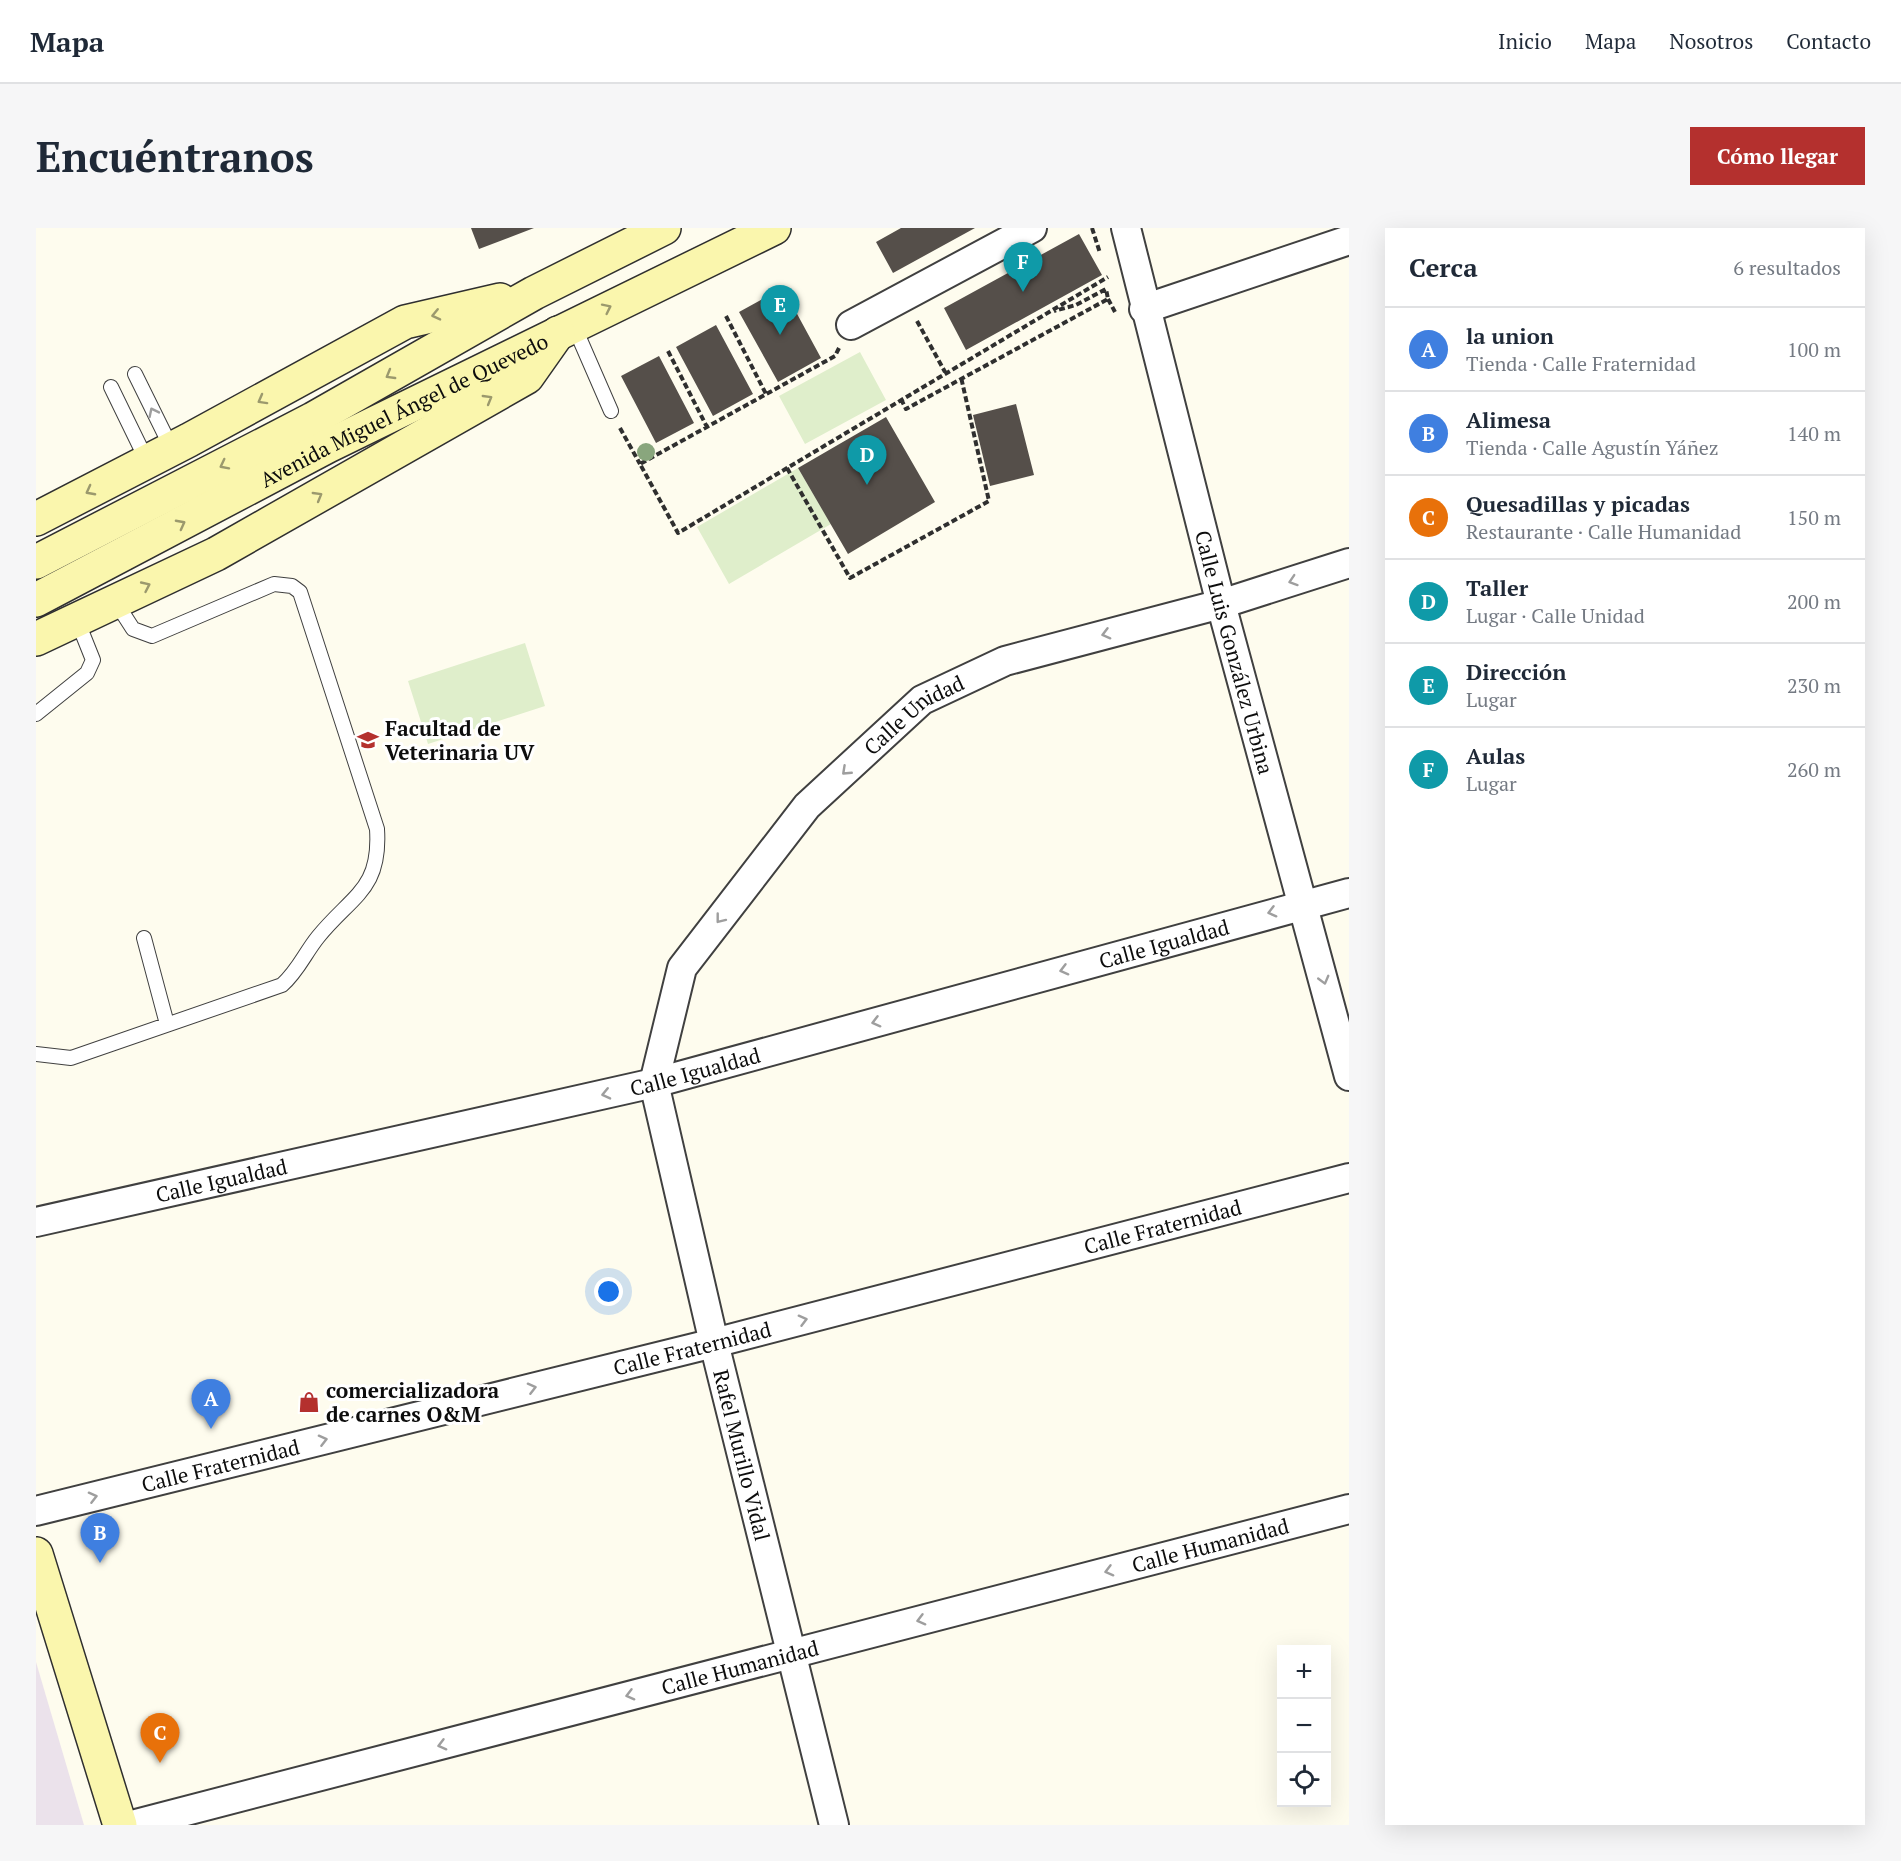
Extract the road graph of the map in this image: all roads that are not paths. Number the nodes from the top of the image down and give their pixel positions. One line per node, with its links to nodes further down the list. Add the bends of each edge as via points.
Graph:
1 (664, 228): 6 (main road, Avenida Miguel Ángel de Quevedo)
2 (774, 228): 9 (main road, Avenida Miguel Ángel de Quevedo, one-way to 2)
3 (1032, 228): 8 (street)
4 (1126, 228): 7 (street, Calle Luis González Urbina)
5 (1349, 240): 7 (street)
6 (534, 293): 13 (main road, one-way to 13, via 405,322); 15 (main road, Avenida Miguel Ángel de Quevedo, one-way to 15, via 313,419)
7 (1144, 309): 19 (street, Calle Luis González Urbina)
8 (851, 325)
9 (566, 328): 12 (lane); 17 (main road, Avenida Miguel Ángel de Quevedo, one-way to 9, via 328,446); 18 (main road, one-way to 9, via 216,554 527,377)
10 (135, 374): 13 (lane, one-way to 10)
11 (111, 387): 13 (lane)
12 (611, 411)
13 (160, 455): 14 (main road, one-way to 14)
14 (36, 519)
15 (36, 562)
16 (1349, 563): 19 (street, Calle Unidad, one-way to 19)
17 (36, 600)
18 (115, 601): 20 (main road); 26 (lane, via 133,629 152,636 274,584 283,583 300,592 377,829 376,868 366,886 320,934 294,974 282,985)
19 (1221, 604): 24 (street, Calle Luis González Urbina); 29 (street, Calle Unidad, one-way to 29, via 1005,661 922,700 807,806 682,968)
20 (77, 620): 21 (main road); 22 (lane, via 93,660 87,673)
21 (36, 639)
22 (36, 714)
23 (1349, 892): 24 (street, Calle Igualdad)
24 (1303, 903): 28 (street, Calle Luis González Urbina, one-way to 28); 29 (street, Calle Igualdad, one-way to 29)
25 (144, 938): 26 (lane)
26 (167, 1024): 27 (lane, via 71,1058)
27 (36, 1054)
28 (1349, 1076)
29 (654, 1083): 31 (street, Calle Igualdad, one-way to 31); 32 (street, Rafel Murillo Vidal)
30 (1349, 1178): 32 (street, Calle Fraternidad, one-way to 30)
31 (36, 1222)
32 (714, 1343): 34 (street, Calle Fraternidad, one-way to 32); 36 (street, Rafel Murillo Vidal)
33 (1349, 1509): 36 (street, Calle Humanidad, one-way to 36)
34 (36, 1511)
35 (36, 1554): 37 (main road)
36 (790, 1654): 38 (street, Calle Humanidad, one-way to 38); 39 (street, Rafel Murillo Vidal)
37 (120, 1825)
38 (132, 1825)
39 (834, 1825)

